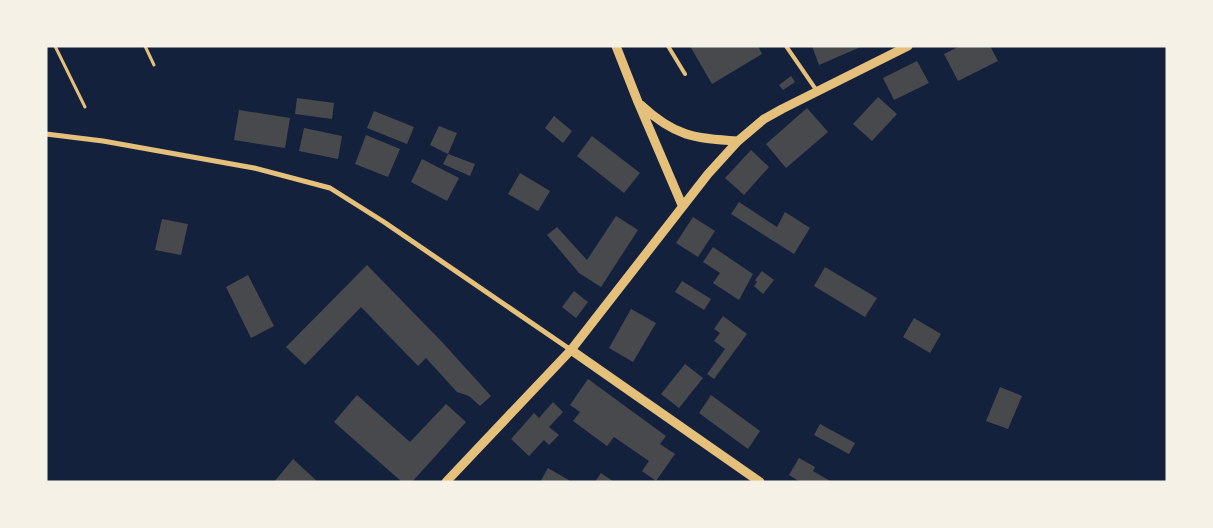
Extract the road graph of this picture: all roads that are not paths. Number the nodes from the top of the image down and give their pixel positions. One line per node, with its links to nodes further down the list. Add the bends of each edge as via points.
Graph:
1 (616, 46): 7 (street)
2 (668, 46): 5 (lane)
3 (786, 46): 6 (lane)
4 (908, 46): 6 (street)
5 (685, 74)
6 (817, 91): 9 (street, via 764,119)
7 (638, 102): 9 (street, via 657,120 683,134); 10 (street)
8 (46, 134): 11 (street, via 254,168 330,188)
9 (738, 141): 10 (street)
10 (682, 205): 11 (street)
11 (571, 350): 12 (street); 13 (street)
12 (446, 482)
13 (760, 482)

